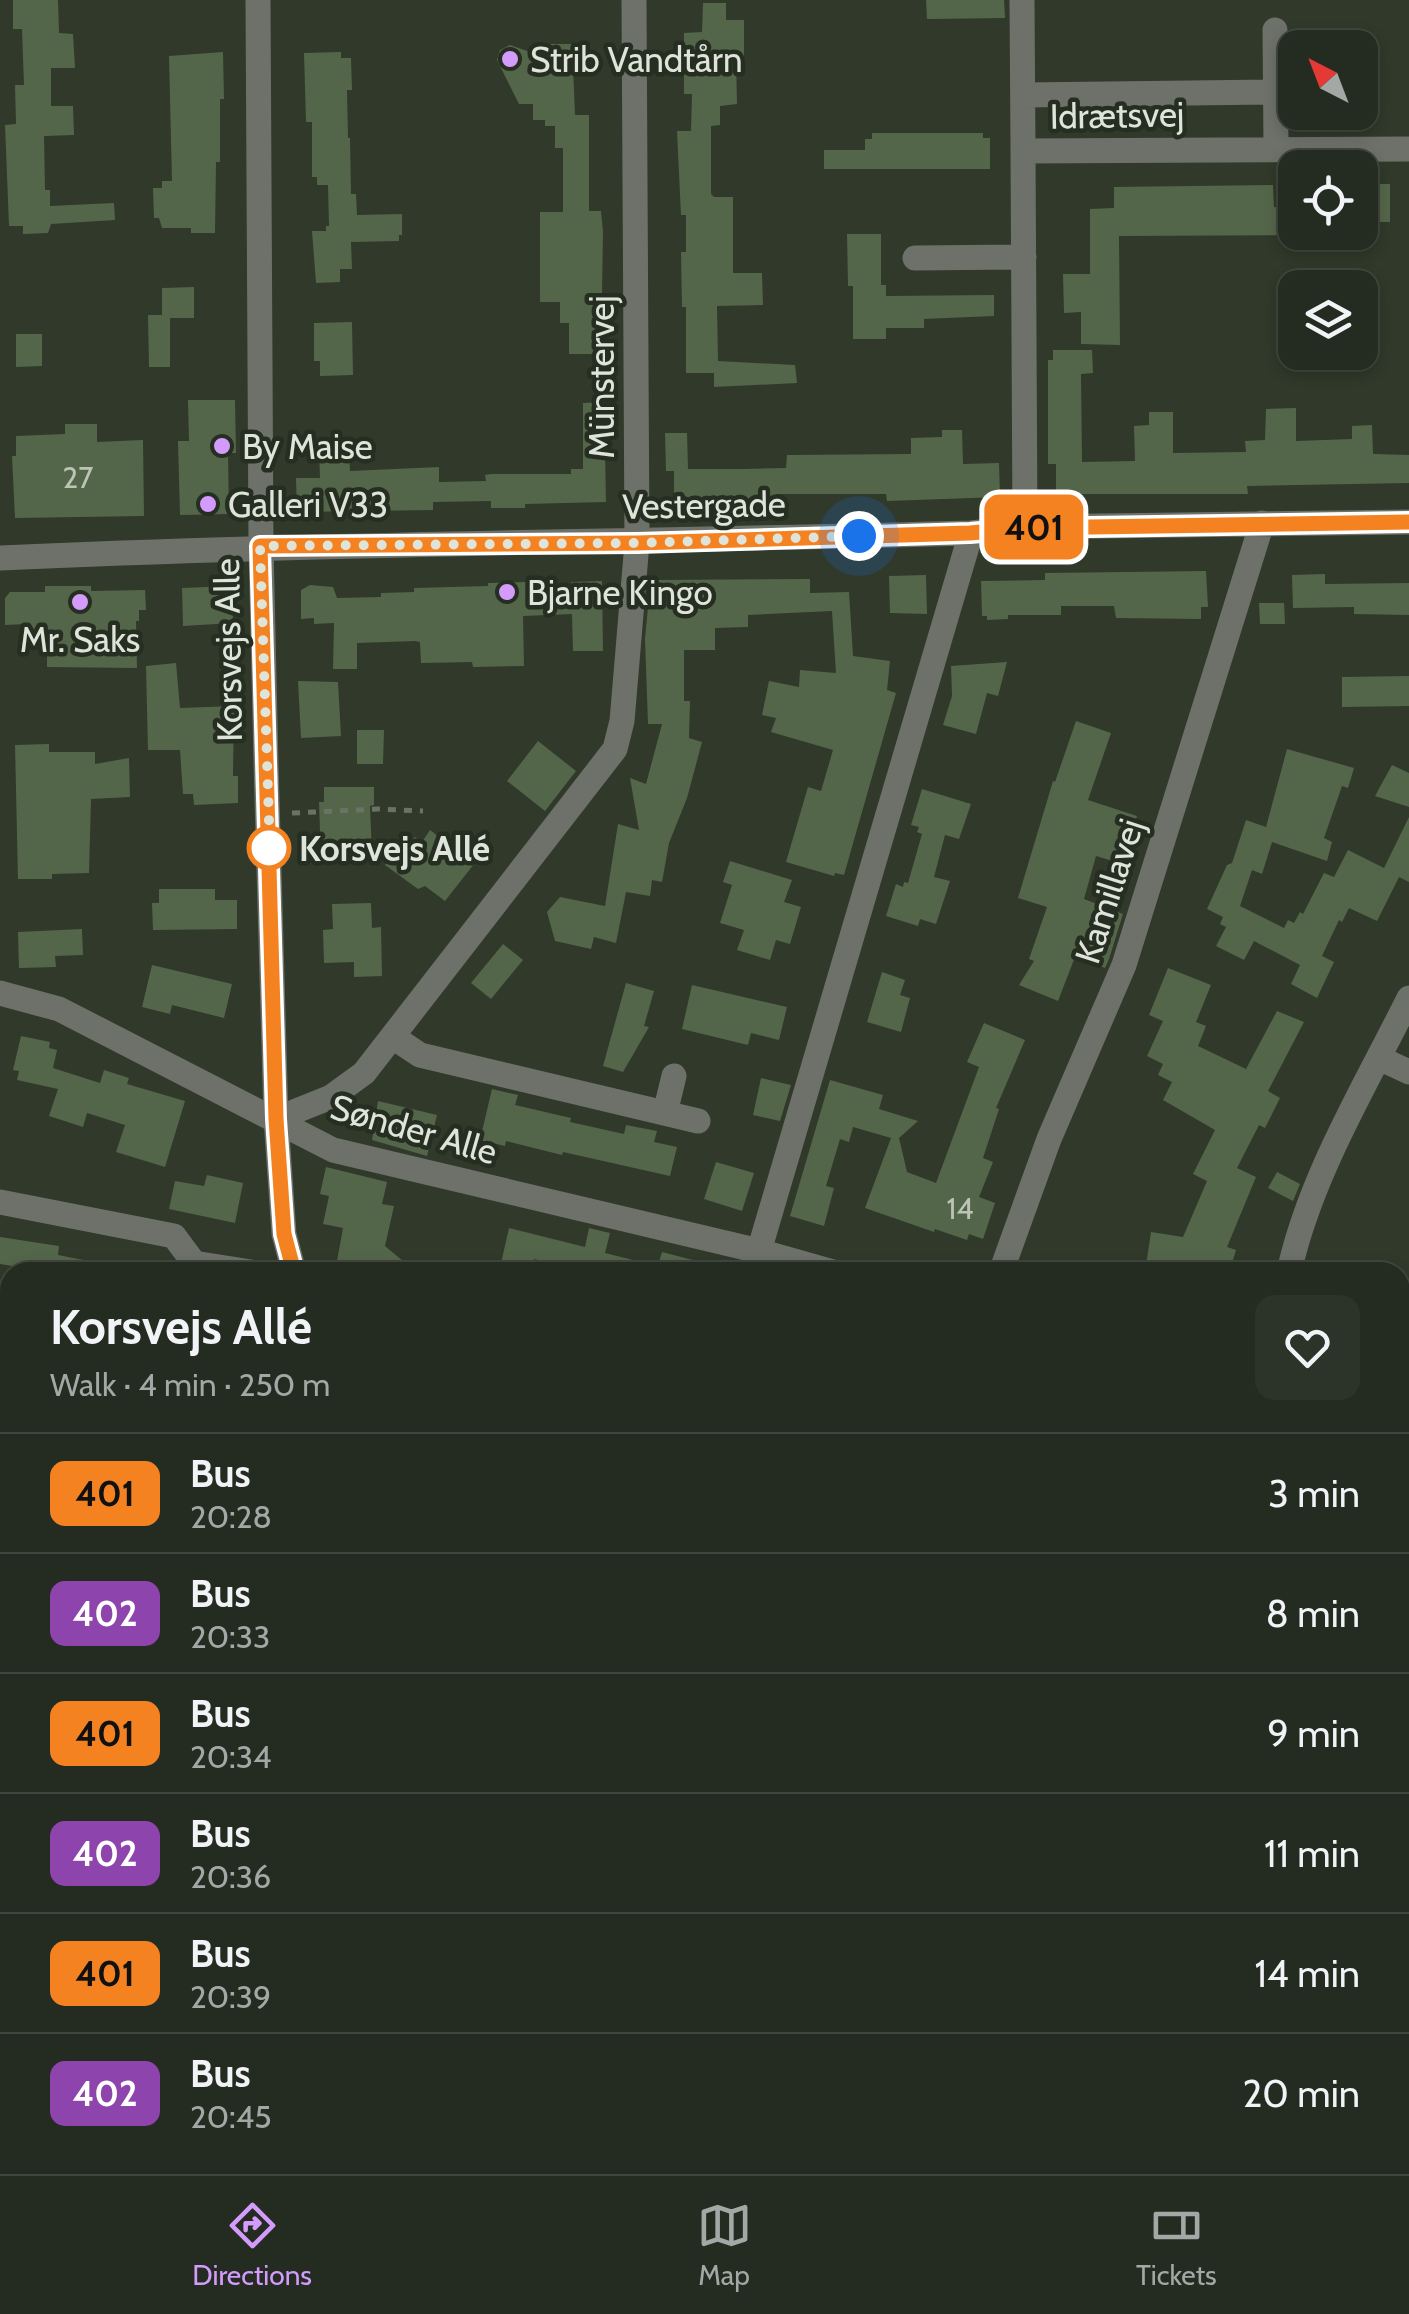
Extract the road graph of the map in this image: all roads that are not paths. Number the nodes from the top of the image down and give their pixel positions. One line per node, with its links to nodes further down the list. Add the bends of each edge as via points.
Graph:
1 (258, 0): 17 (street, Korsvejs Alle)
2 (634, 0): 16 (street, Münstervej)
3 (1022, 0): 6 (street)
4 (1275, 30): 5 (street)
5 (1275, 92): 6 (street); 7 (street)
6 (1022, 95): 9 (street)
7 (1276, 148): 8 (street, Idrætsvej); 9 (street, Idrætsvej)
8 (1409, 149)
9 (1023, 151): 10 (street, Idrætsvej)
10 (1024, 257): 11 (street); 14 (street, Idrætsvej)
11 (916, 258)
12 (1409, 522): 13 (street, Vestergade)
13 (1262, 523): 14 (street, Vestergade); 33 (street, Kamillavej, via 1124,964)
14 (1025, 528): 15 (street, Vestergade)
15 (970, 533): 16 (street, Vestergade); 29 (street)
16 (637, 543): 17 (street, Vestergade); 21 (street, Münstervej, via 615,748)
17 (260, 546): 18 (street, Vestergade); 26 (street, Korsvejs Alle)
18 (0, 558)
19 (0, 993): 26 (street, Sønder Alle, via 59,1008)
20 (1409, 998): 22 (street)
21 (393, 1037): 25 (street, via 420,1056); 26 (street, Münstervej, via 364,1074)
22 (1380, 1058): 23 (street); 34 (street, via 1324,1172)
23 (1409, 1072)
24 (674, 1076): 25 (street)
25 (665, 1113): 27 (street)
26 (276, 1119): 29 (street, Sønder Alle, via 332,1150); 31 (street, Korsvejs Alle)
27 (698, 1121)
28 (0, 1202): 30 (street, via 174,1236)
29 (759, 1251): 32 (street, Sønder Alle)
30 (189, 1262)
31 (291, 1262)
32 (797, 1262)
33 (1005, 1262)
34 (1291, 1262)

